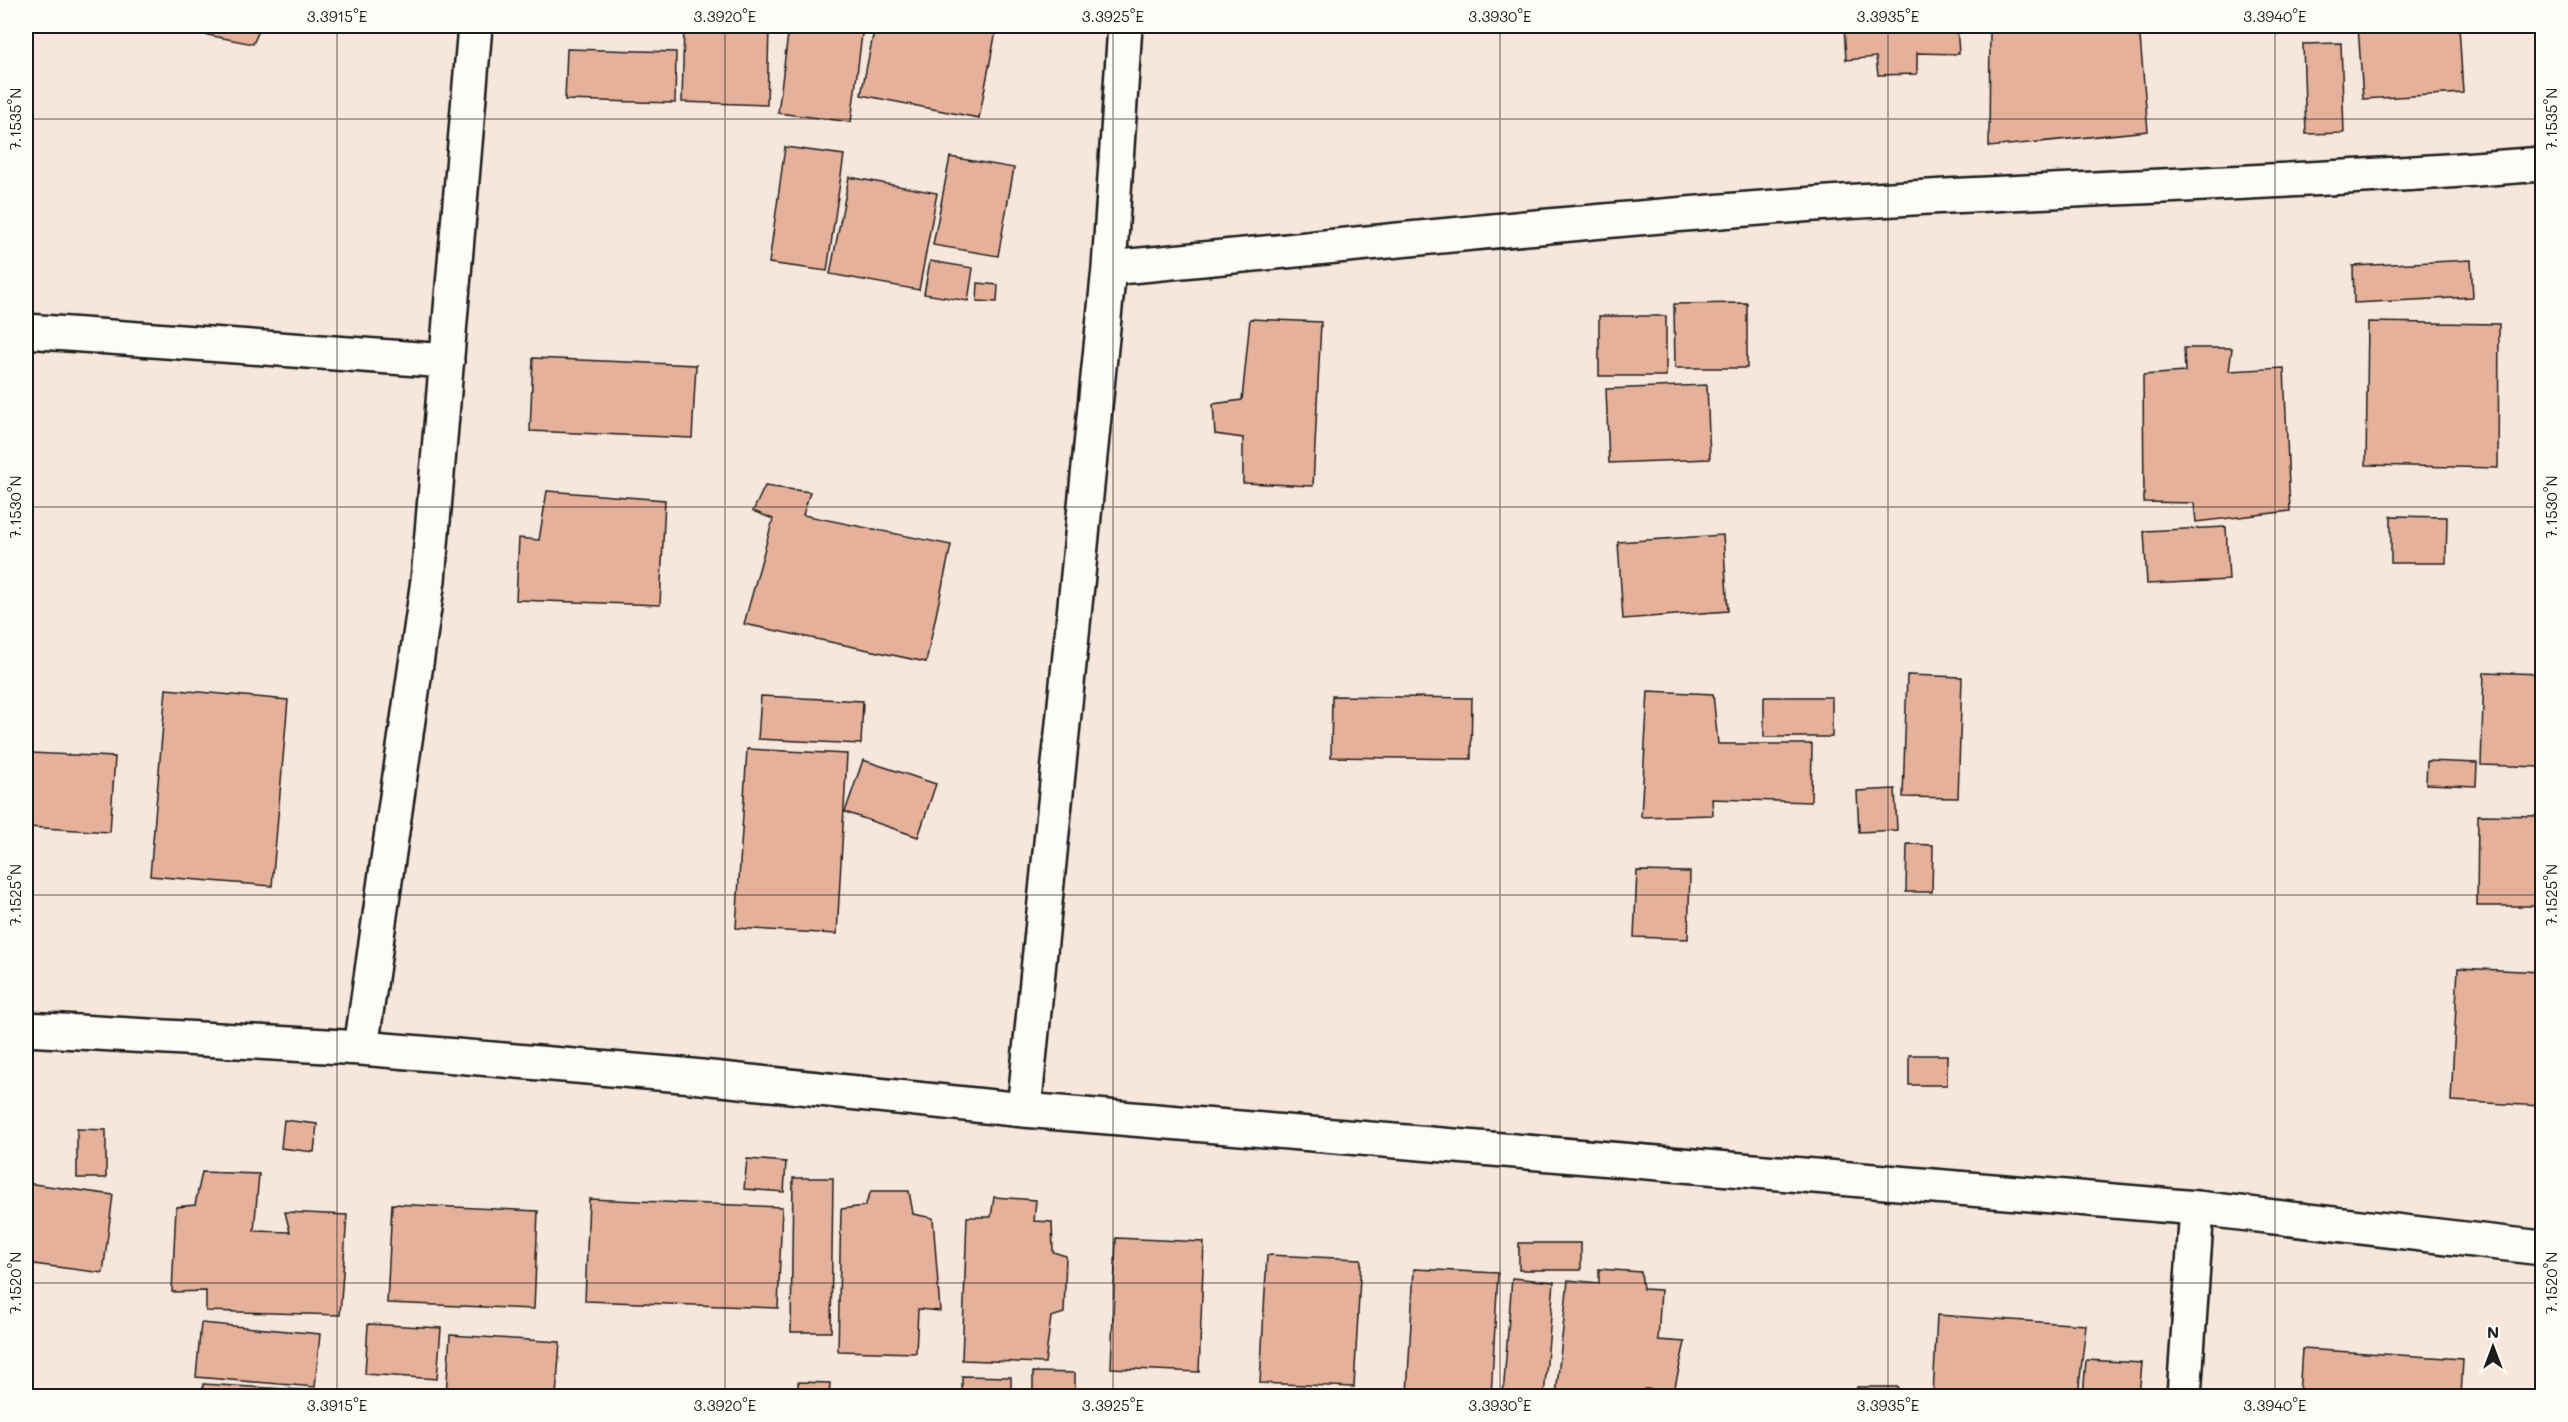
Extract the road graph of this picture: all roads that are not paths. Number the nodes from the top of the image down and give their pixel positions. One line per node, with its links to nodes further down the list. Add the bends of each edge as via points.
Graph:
1 (475, 26): 6 (street)
2 (1125, 26): 4 (street)
3 (2542, 164): 4 (street, via 2419,174 1843,202)
4 (1109, 268): 9 (street)
5 (26, 331): 6 (street)
6 (447, 361): 8 (street, via 428,580)
7 (26, 1029): 8 (street)
8 (361, 1048): 9 (street)
9 (1024, 1110): 10 (street)
10 (2197, 1208): 11 (street); 12 (street)
11 (2542, 1248)
12 (2184, 1396)

